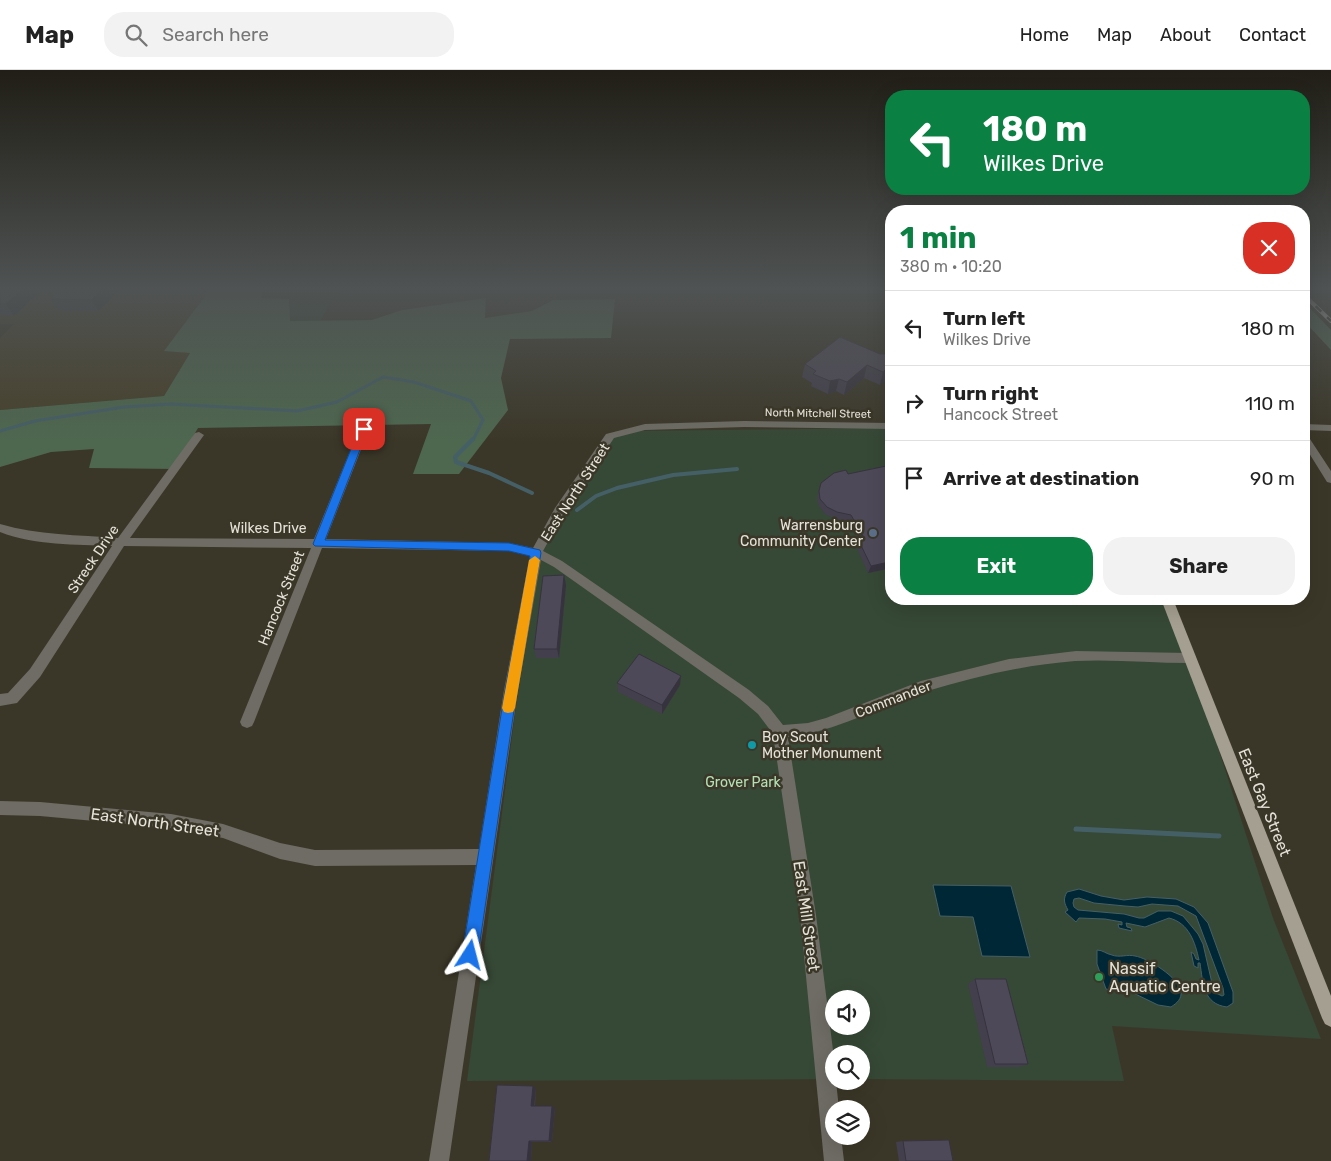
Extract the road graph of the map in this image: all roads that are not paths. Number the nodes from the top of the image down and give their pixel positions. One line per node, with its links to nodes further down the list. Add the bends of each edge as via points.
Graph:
1 (744, 424): 2 (street, North Mitchell Street); 12 (street, East North Street, via 645,427 610,436 559,511)
2 (885, 426)
3 (1310, 427): 4 (street)
4 (1331, 428)
5 (364, 429): 11 (street, Hancock Street)
6 (199, 435): 10 (street, Streck Drive)
7 (1310, 447): 8 (street)
8 (1331, 479)
9 (0, 528): 10 (street, Wilkes Drive, via 49,538)
10 (121, 542): 11 (street, Wilkes Drive); 15 (street, Streck Drive, via 35,673)
11 (319, 544): 12 (street, Wilkes Drive, via 509,547); 16 (street, Hancock Street)
12 (536, 553): 17 (street, via 558,564 744,694 763,710); 19 (street, East North Street)
13 (1169, 605): 14 (main road, East Gay Street)
14 (1189, 658): 17 (street, Commander, via 1076,656 1009,664 921,687 827,724); 20 (main road, East Gay Street)
15 (6, 699)
16 (247, 722)
17 (780, 732): 22 (street, East Mill Street, via 808,915)
18 (0, 808): 19 (street, East North Street, via 171,821 223,831 280,851 315,858)
19 (485, 857): 21 (street, East North Street)
20 (1331, 1018)
21 (439, 1161)
22 (834, 1161)

